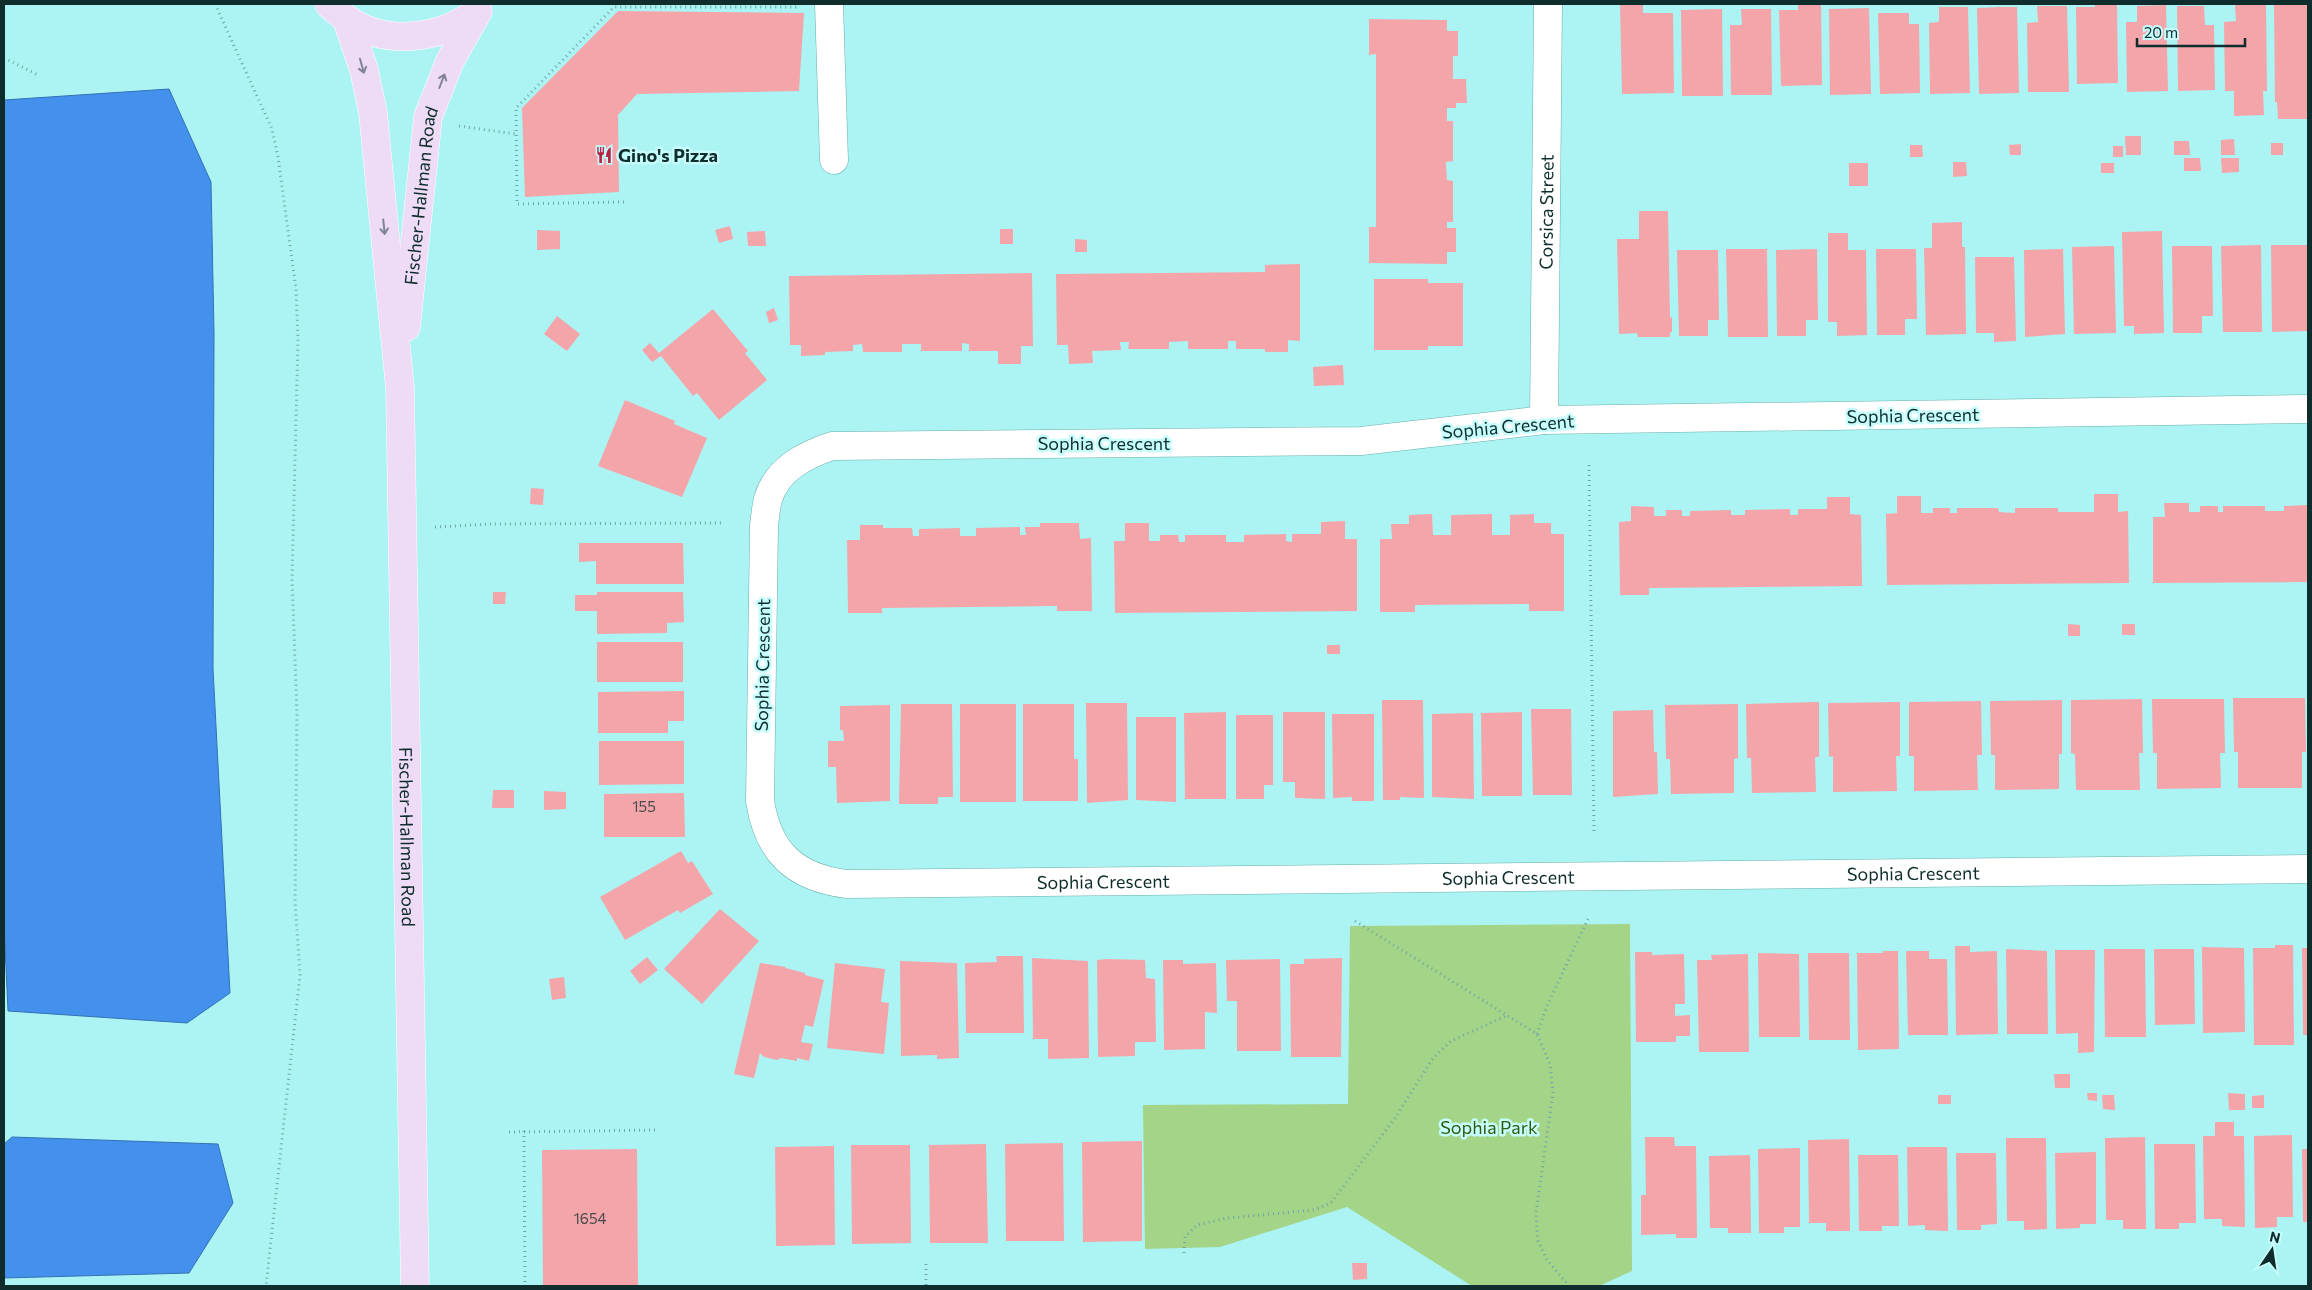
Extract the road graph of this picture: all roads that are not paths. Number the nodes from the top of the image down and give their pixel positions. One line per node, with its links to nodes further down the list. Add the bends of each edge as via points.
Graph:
1 (829, 4): 5 (street)
2 (1548, 4): 8 (street, Corsica Street)
3 (481, 8): 4 (main road, via 445,30 411,37 365,29); 6 (main road, Fischer-Hallman Road, one-way to 3, via 428,117 450,61)
4 (338, 12): 6 (main road, Fischer-Hallman Road, one-way to 6, via 364,70 373,113)
5 (834, 160)
6 (400, 388): 10 (main road, Fischer-Hallman Road)
7 (2308, 409): 8 (street, Sophia Crescent)
8 (1544, 420): 9 (street, Sophia Crescent, via 1361,441 832,446 795,462 779,477 768,498 764,526 760,801 770,838 801,872 823,881 846,884)
9 (2308, 869)
10 (415, 1286)

